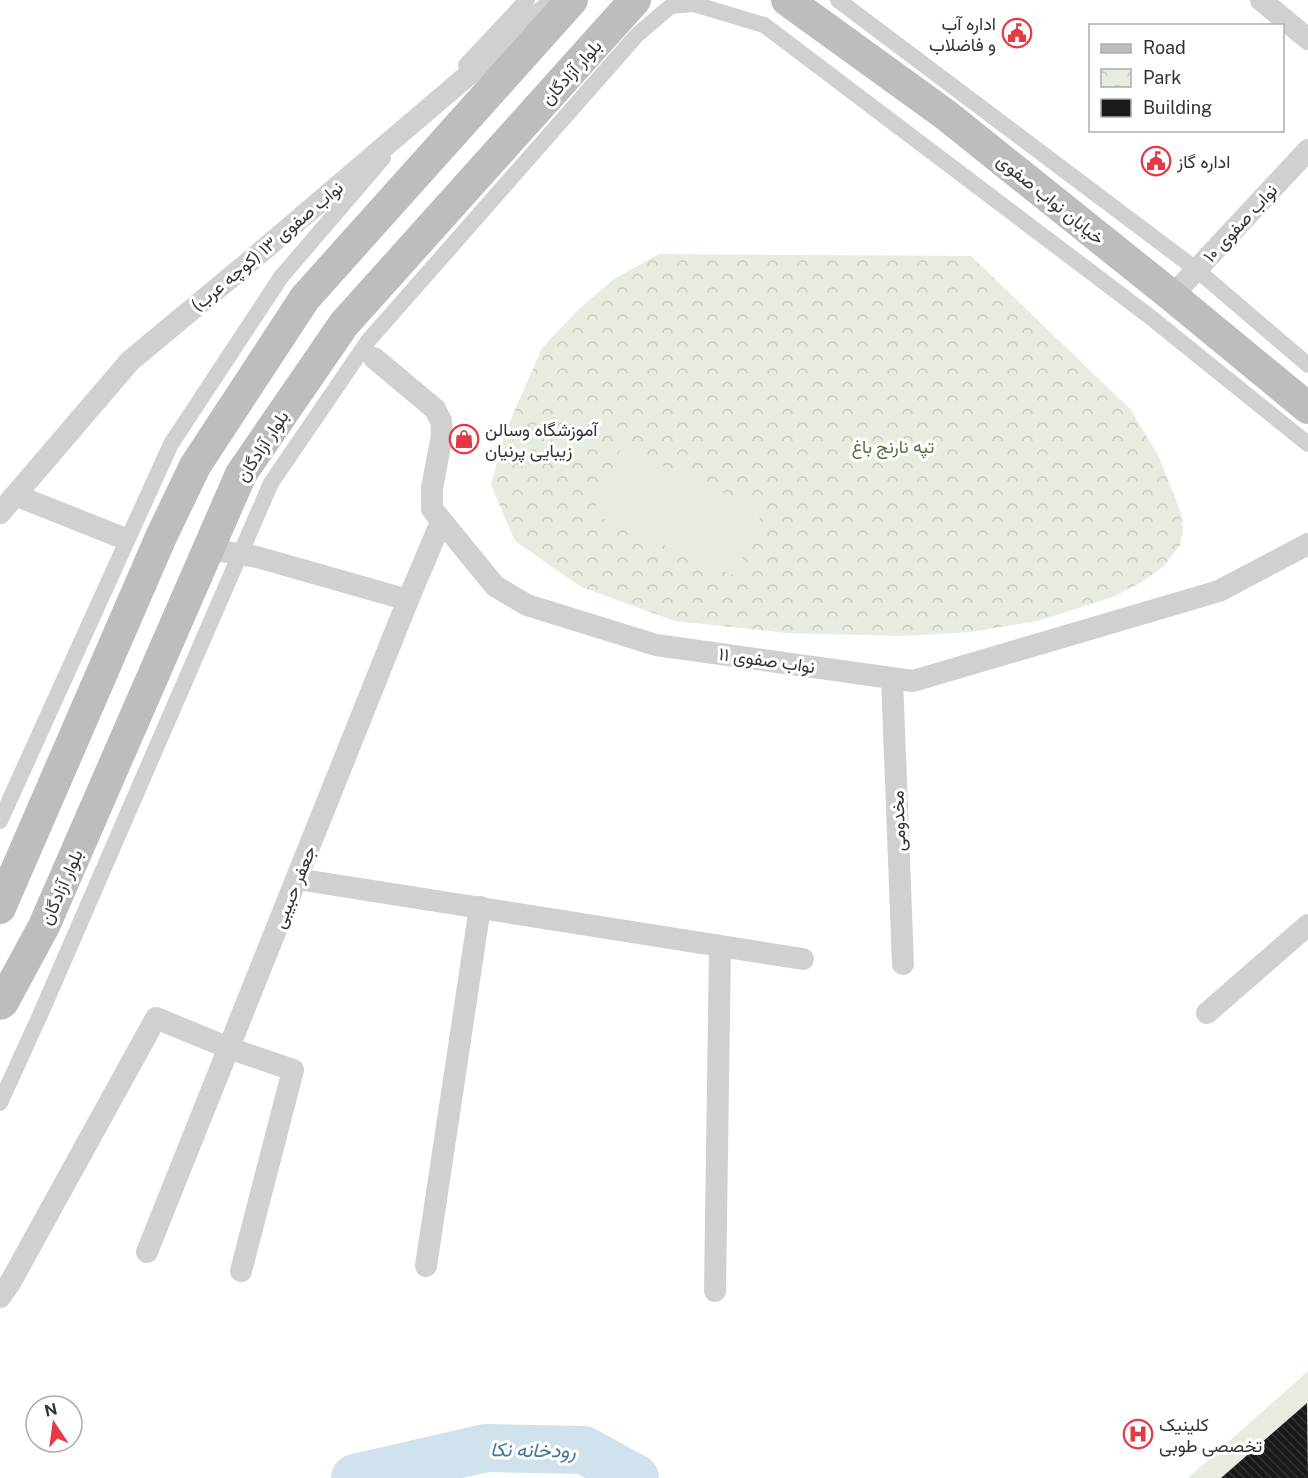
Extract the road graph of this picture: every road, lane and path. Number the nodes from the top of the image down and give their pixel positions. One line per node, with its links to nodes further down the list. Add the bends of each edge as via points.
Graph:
1 (527, 0): 9 (street)
2 (556, 0): 9 (street, نواب صفوی ۱۳ (کوچه عرب))
3 (572, 0): 28 (main road, via 305,298 195,466)
4 (635, 0): 22 (main road, بلوار آزادگان, via 344,324 241,474)
5 (787, 0): 12 (main road, خیابان نواب صفوی, via 946,115)
6 (838, 0): 11 (street)
7 (1262, 0): 8 (street)
8 (1308, 39)
9 (416, 119): 17 (street, نواب صفوی ۱۳ (کوچه عرب), via 129,361); 26 (street, via 281,277 171,444)
10 (1308, 150): 11 (street, نواب صفوی ۱۰)
11 (1197, 270): 12 (street, نواب صفوی ۱۰); 14 (street)
12 (1172, 296): 15 (main road, خیابان نواب صفوی)
13 (374, 358): 19 (street, نواب صفوی ۱۱, via 435,409 441,421 432,508)
14 (1308, 365)
15 (1308, 408)
16 (1308, 444): 23 (street, via 1149,316 764,26 694,4 671,6 637,35 368,340 271,483)
17 (15, 495): 18 (street, نواب صفوی ۱۳ (کوچه عرب)); 20 (street)
18 (0, 513)
19 (441, 522): 24 (street, جعفر حبیبی); 25 (street, نواب صفوی ۱۱, via 495,586 526,604 656,645)
20 (123, 538)
21 (1308, 544): 25 (street, نواب صفوی ۱۱, via 1219,591 913,681)
22 (208, 549): 23 (street); 34 (main road, بلوار آزادگان, via 44,926)
23 (240, 554): 24 (street); 37 (street)
24 (408, 600): 27 (street, جعفر حبیبی)
25 (892, 678): 33 (street, مخدومی)
26 (0, 821)
27 (297, 879): 29 (street); 36 (street, جعفر حبیبی)
28 (0, 908)
29 (480, 908): 31 (street); 39 (street)
30 (1308, 925): 35 (street)
31 (720, 946): 32 (street); 41 (street)
32 (803, 959)
33 (903, 964)
34 (0, 1004)
35 (1207, 1013)
36 (229, 1048): 38 (street, جعفر حبیبی); 40 (street, via 293,1070); 42 (street, via 156,1018)
37 (0, 1103)
38 (147, 1252)
39 (426, 1266)
40 (241, 1270)
41 (715, 1291)
42 (0, 1297)

